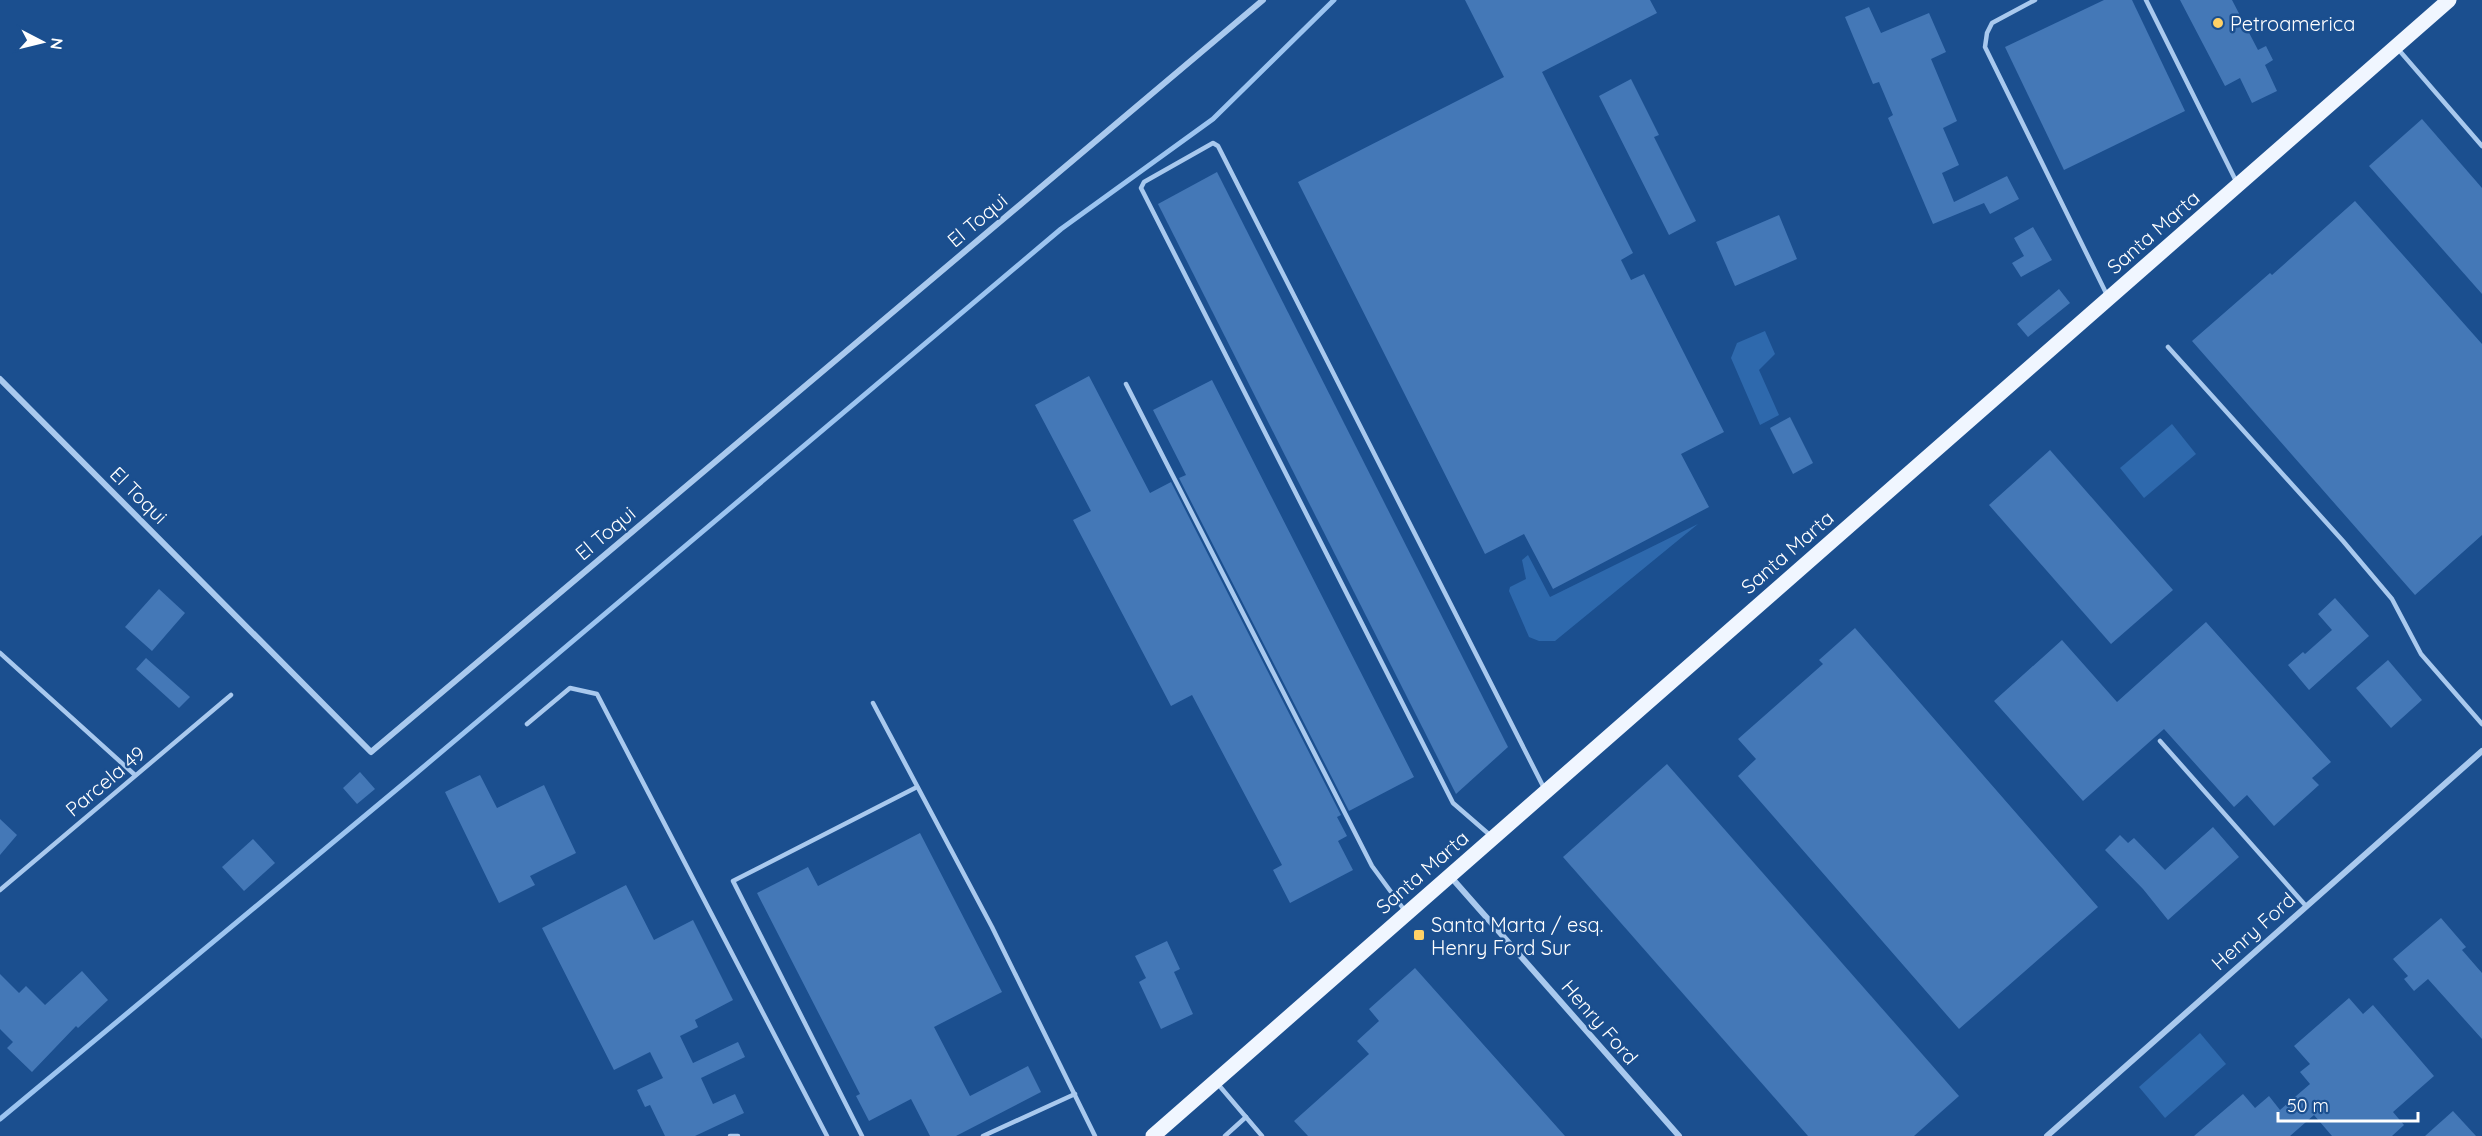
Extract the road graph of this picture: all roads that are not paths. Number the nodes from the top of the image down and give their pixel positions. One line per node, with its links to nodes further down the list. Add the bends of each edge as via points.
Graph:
1 (1263, 0): 10 (street, El Toqui, via 371,752)
2 (2035, 0): 8 (lane, via 1992,23 1985,47)
3 (2146, 0): 7 (lane)
4 (2449, 0): 5 (main road, Santa Marta)
5 (2396, 47): 6 (lane); 7 (main road, Santa Marta)
6 (2482, 146)
7 (2238, 185): 8 (main road, Santa Marta)
8 (2108, 299): 21 (main road, Santa Marta)
9 (2168, 347): 16 (lane, via 2385,591 2421,654)
10 (0, 379)
11 (1126, 384): 26 (lane, via 1372,866)
12 (0, 653): 19 (lane)
13 (231, 695): 19 (lane, Parcela 49)
14 (873, 703): 20 (lane)
15 (527, 724): 32 (lane, via 570,688 597,694)
16 (2482, 724)
17 (2160, 741): 25 (lane)
18 (2482, 751): 25 (street, Henry Ford)
19 (135, 776): 24 (lane, Parcela 49)
20 (916, 787): 28 (lane); 33 (lane, via 733,880)
21 (1546, 791): 22 (main road, Santa Marta); 22 (lane, via 1218,146 1213,143 1144,182 1141,188 1453,802)
22 (1493, 838): 23 (main road, Santa Marta)
23 (1449, 876): 26 (main road, Santa Marta); 39 (street, Henry Ford)
24 (0, 890)
25 (2306, 906): 40 (street, Henry Ford)
26 (1407, 913): 27 (main road, Santa Marta)
27 (1216, 1081): 29 (lane); 36 (main road, Santa Marta)
28 (1076, 1094): 34 (lane); 35 (lane)
29 (1246, 1118): 37 (lane); 38 (lane)
30 (730, 1136): 31 (lane)
31 (738, 1136)
32 (827, 1136)
33 (862, 1136)
34 (983, 1136)
35 (1095, 1136)
36 (1154, 1136)
37 (1225, 1136)
38 (1262, 1136)
39 (1679, 1136)
40 (2047, 1136)

